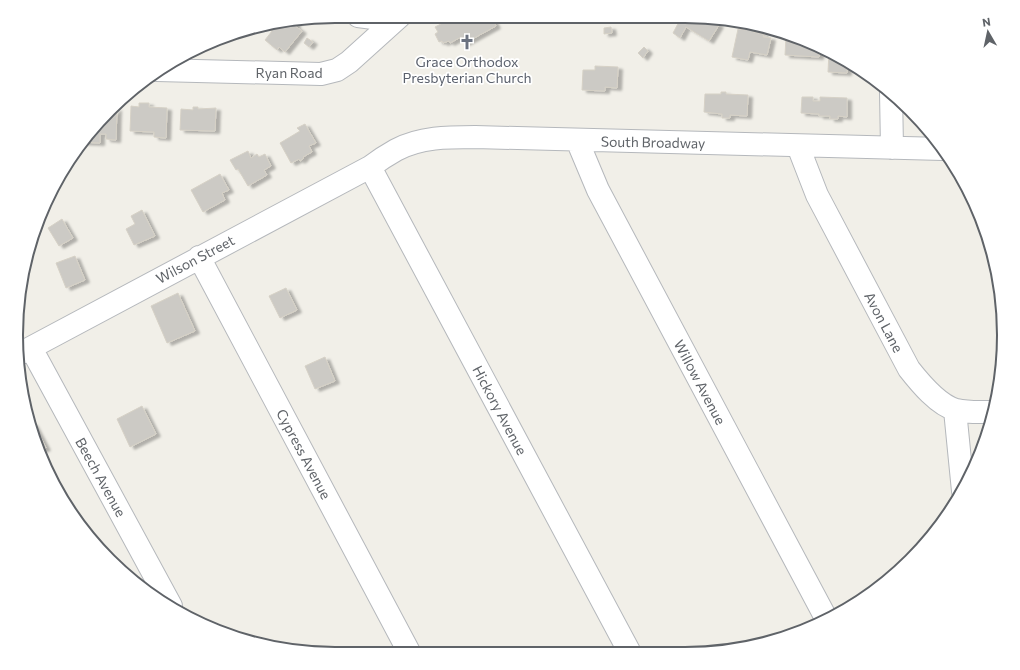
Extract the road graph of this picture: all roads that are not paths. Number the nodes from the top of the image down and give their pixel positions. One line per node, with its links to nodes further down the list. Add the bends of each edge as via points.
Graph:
1 (391, 23): 2 (street, Ryan Road, via 349,62 336,70 321,74)
2 (171, 70)
3 (891, 100): 6 (street)
4 (577, 140): 5 (street, South Broadway); 8 (street, South Broadway, via 475,137 422,140 396,150); 15 (street, Willow Avenue, via 598,190)
5 (798, 146): 6 (street, South Broadway); 11 (street, Avon Lane, via 817,195 909,369 922,386)
6 (892, 148): 7 (street, South Broadway)
7 (935, 149)
8 (370, 167): 9 (street, Wilson Street); 17 (street, Hickory Avenue)
9 (199, 257): 10 (street, Wilson Street); 16 (street, Cypress Avenue)
10 (26, 351): 14 (street, Beech Avenue)
11 (955, 410): 12 (street); 13 (street)
12 (987, 412)
13 (962, 479)
14 (165, 596)
15 (824, 614)
16 (406, 647)
17 (627, 647)

